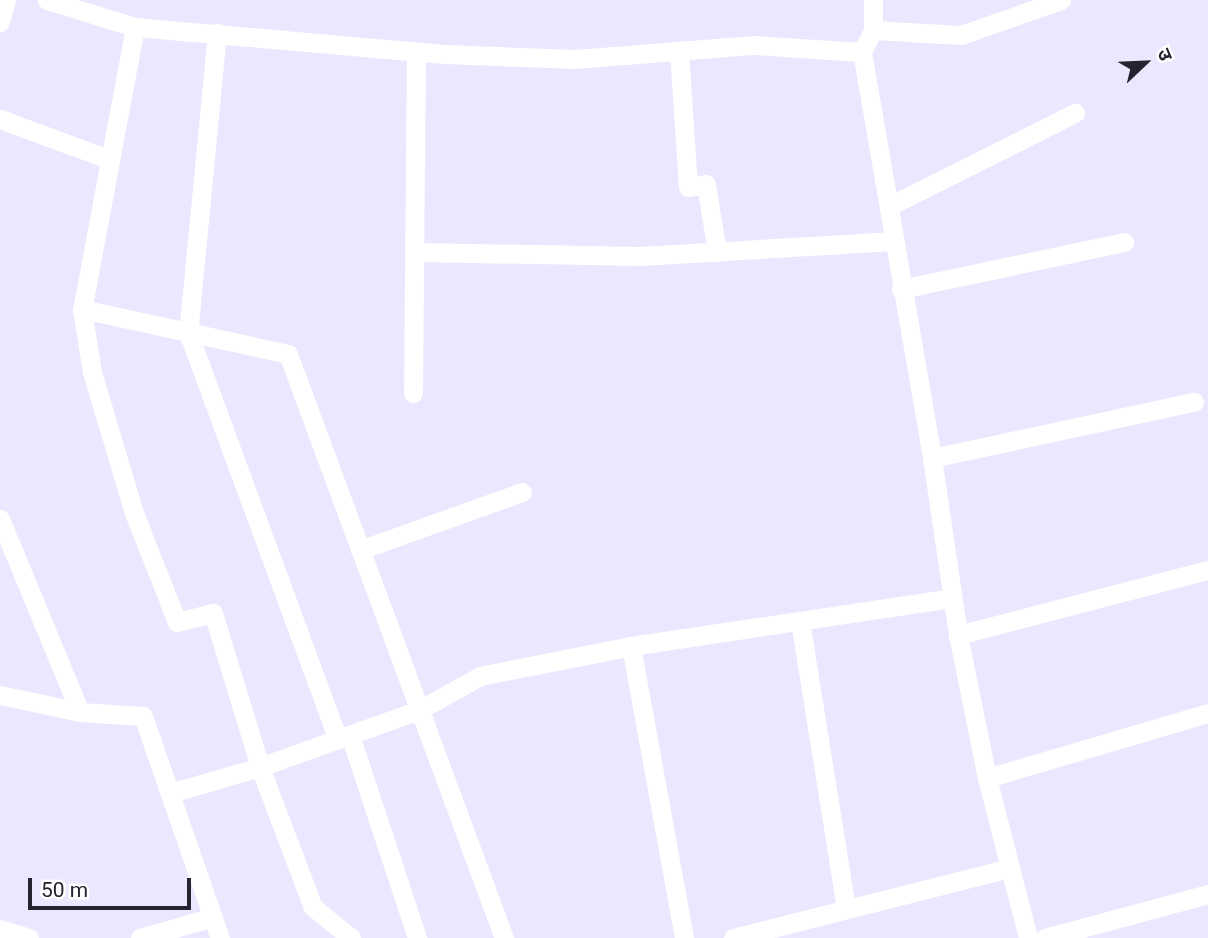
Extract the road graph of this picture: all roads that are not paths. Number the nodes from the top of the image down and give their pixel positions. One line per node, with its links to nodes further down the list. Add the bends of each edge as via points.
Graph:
1 (6, 0): 5 (street)
2 (47, 0): 6 (street)
3 (873, 0): 7 (street)
4 (1061, 0): 7 (street, via 961,35)
5 (0, 22)
6 (135, 27): 8 (street); 14 (street)
7 (873, 30): 10 (street)
8 (217, 33): 11 (street); 22 (street)
9 (679, 51): 10 (street, via 754,45); 11 (street, via 575,60); 19 (street, via 688,187 706,184)
10 (862, 51): 15 (street)
11 (416, 52): 18 (street)
12 (1075, 113): 15 (street)
13 (0, 119): 14 (street)
14 (108, 159): 21 (street)
15 (889, 206): 16 (street)
16 (895, 241): 19 (street); 20 (street)
17 (1124, 242): 20 (street)
18 (415, 252): 19 (street, via 641,256); 23 (street)
19 (717, 252)
20 (901, 289): 25 (street)
21 (82, 309): 22 (street); 39 (street, via 92,372 134,513 177,622 213,613)
22 (188, 332): 28 (street, via 288,354); 38 (street)
23 (413, 393)
24 (1194, 402): 25 (street)
25 (932, 457): 30 (street)
26 (522, 492): 28 (street)
27 (0, 519): 36 (street)
28 (360, 550): 35 (street)
29 (1208, 570): 32 (street)
30 (951, 598): 31 (street); 32 (street)
31 (800, 621): 33 (street); 44 (street)
32 (958, 635): 40 (street)
33 (631, 646): 35 (street, via 480,676); 53 (street)
34 (0, 695): 36 (street)
35 (419, 710): 38 (street); 52 (street)
36 (80, 712): 41 (street, via 143,716)
37 (1208, 713): 40 (street)
38 (344, 737): 39 (street); 51 (street)
39 (260, 767): 41 (street); 50 (street, via 313,907)
40 (987, 778): 42 (street)
41 (170, 793): 45 (street)
42 (1010, 868): 44 (street); 55 (street)
43 (1208, 894): 56 (street)
44 (846, 909): 54 (street)
45 (213, 917): 48 (street); 49 (street)
46 (0, 929): 47 (street)
47 (29, 938)
48 (140, 938)
49 (220, 938)
50 (351, 938)
51 (417, 938)
52 (504, 938)
53 (684, 938)
54 (733, 938)
55 (1028, 938)
56 (1045, 938)

